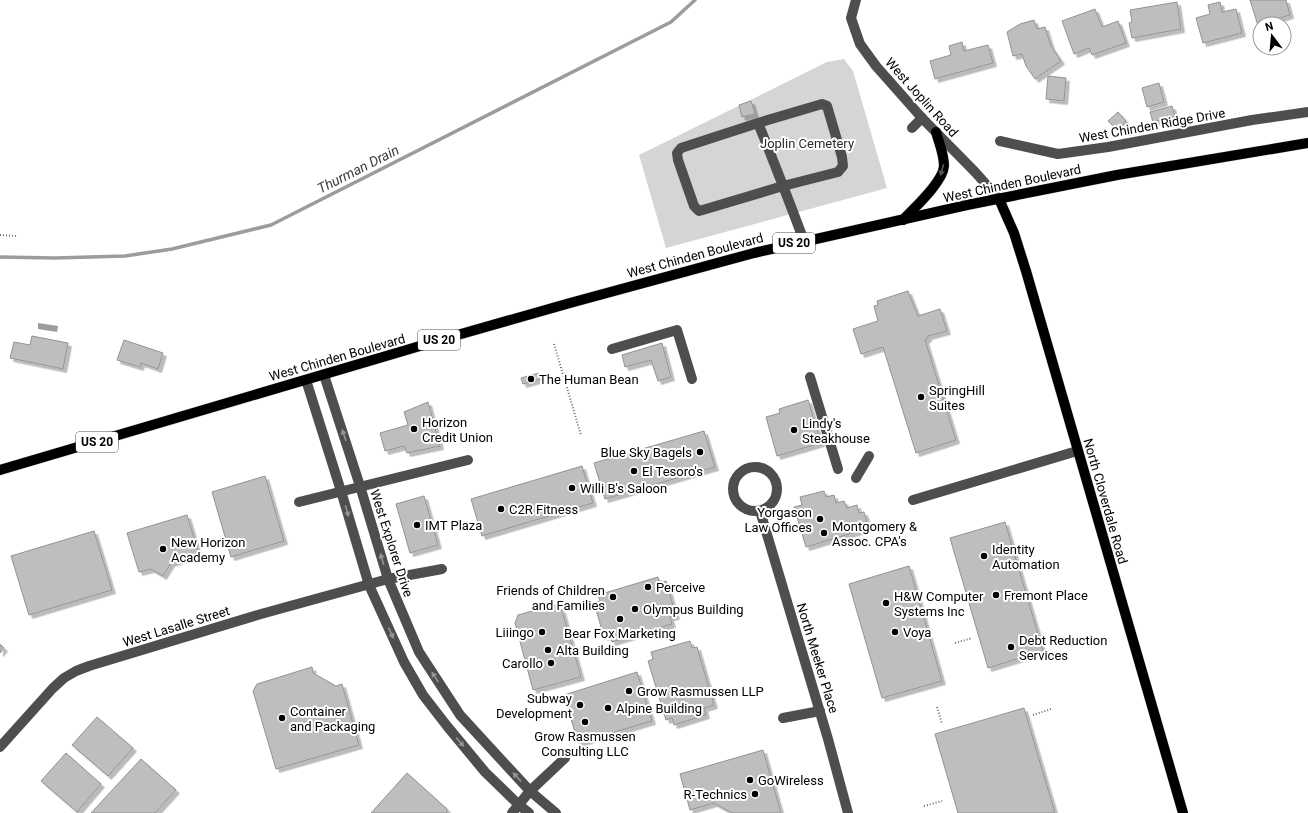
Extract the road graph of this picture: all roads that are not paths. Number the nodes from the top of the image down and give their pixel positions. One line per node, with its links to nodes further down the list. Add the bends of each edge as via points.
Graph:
1 (856, 0): 3 (street, West Joplin Road, via 851,18 860,44)
2 (1308, 112): 7 (street, West Chinden Ridge Drive, via 1058,154)
3 (922, 118): 5 (street); 6 (street, West Joplin Road)
4 (758, 123): 9 (street); 9 (street, via 822,104 827,106 843,166 838,172); 9 (street, via 681,148 676,153 694,206 699,211)
5 (912, 128)
6 (936, 132): 10 (street, West Joplin Road); 11 (main road, one-way to 11, via 943,154 944,168 937,183)
7 (1000, 141)
8 (1308, 142): 10 (main road, West Chinden Boulevard)
9 (783, 186): 12 (street)
10 (999, 199): 11 (main road, West Chinden Boulevard); 18 (main road, North Cloverdale Road, via 1014,232)
11 (903, 220): 12 (main road, West Chinden Boulevard / US 20)
12 (804, 241): 14 (main road, West Chinden Boulevard / US 20, via 570,303)
13 (612, 349): 16 (street, via 677,330)
14 (324, 375): 17 (main road, West Chinden Boulevard / US 20); 24 (street, West Explorer Drive, one-way to 14)
15 (810, 378): 21 (street)
16 (692, 379)
17 (306, 380): 22 (main road, West Chinden Boulevard / US 20); 25 (street)
18 (1077, 451): 26 (street); 42 (main road, North Cloverdale Road)
19 (869, 456): 23 (street)
20 (468, 460): 24 (street)
21 (838, 469)
22 (0, 470)
23 (856, 478)
24 (360, 486): 25 (street); 30 (street, West Explorer Drive, one-way to 24)
25 (341, 491): 27 (street); 31 (street, one-way to 31)
26 (913, 500)
27 (299, 502)
28 (760, 511): 28 (street, via 774,501 777,484 767,471 750,468 736,478 733,486 734,495 743,508 752,512); 32 (street, North Meeker Place)
29 (442, 569): 30 (street, West Lasalle Street)
30 (388, 579): 31 (street, West Lasalle Street); 36 (street, West Explorer Drive, one-way to 30, via 452,704 419,652)
31 (369, 584): 34 (street, West Lasalle Street, via 239,620 76,671 53,688); 37 (street, one-way to 37, via 404,662 423,695 485,772)
32 (820, 711): 33 (street); 41 (street, North Meeker Place)
33 (783, 718)
34 (0, 747)
35 (566, 758): 36 (street)
36 (530, 791): 37 (street); 40 (street, West Explorer Drive)
37 (519, 805): 38 (street); 39 (street)
38 (512, 813)
39 (529, 813)
40 (556, 813)
41 (848, 813)
42 (1183, 813)

